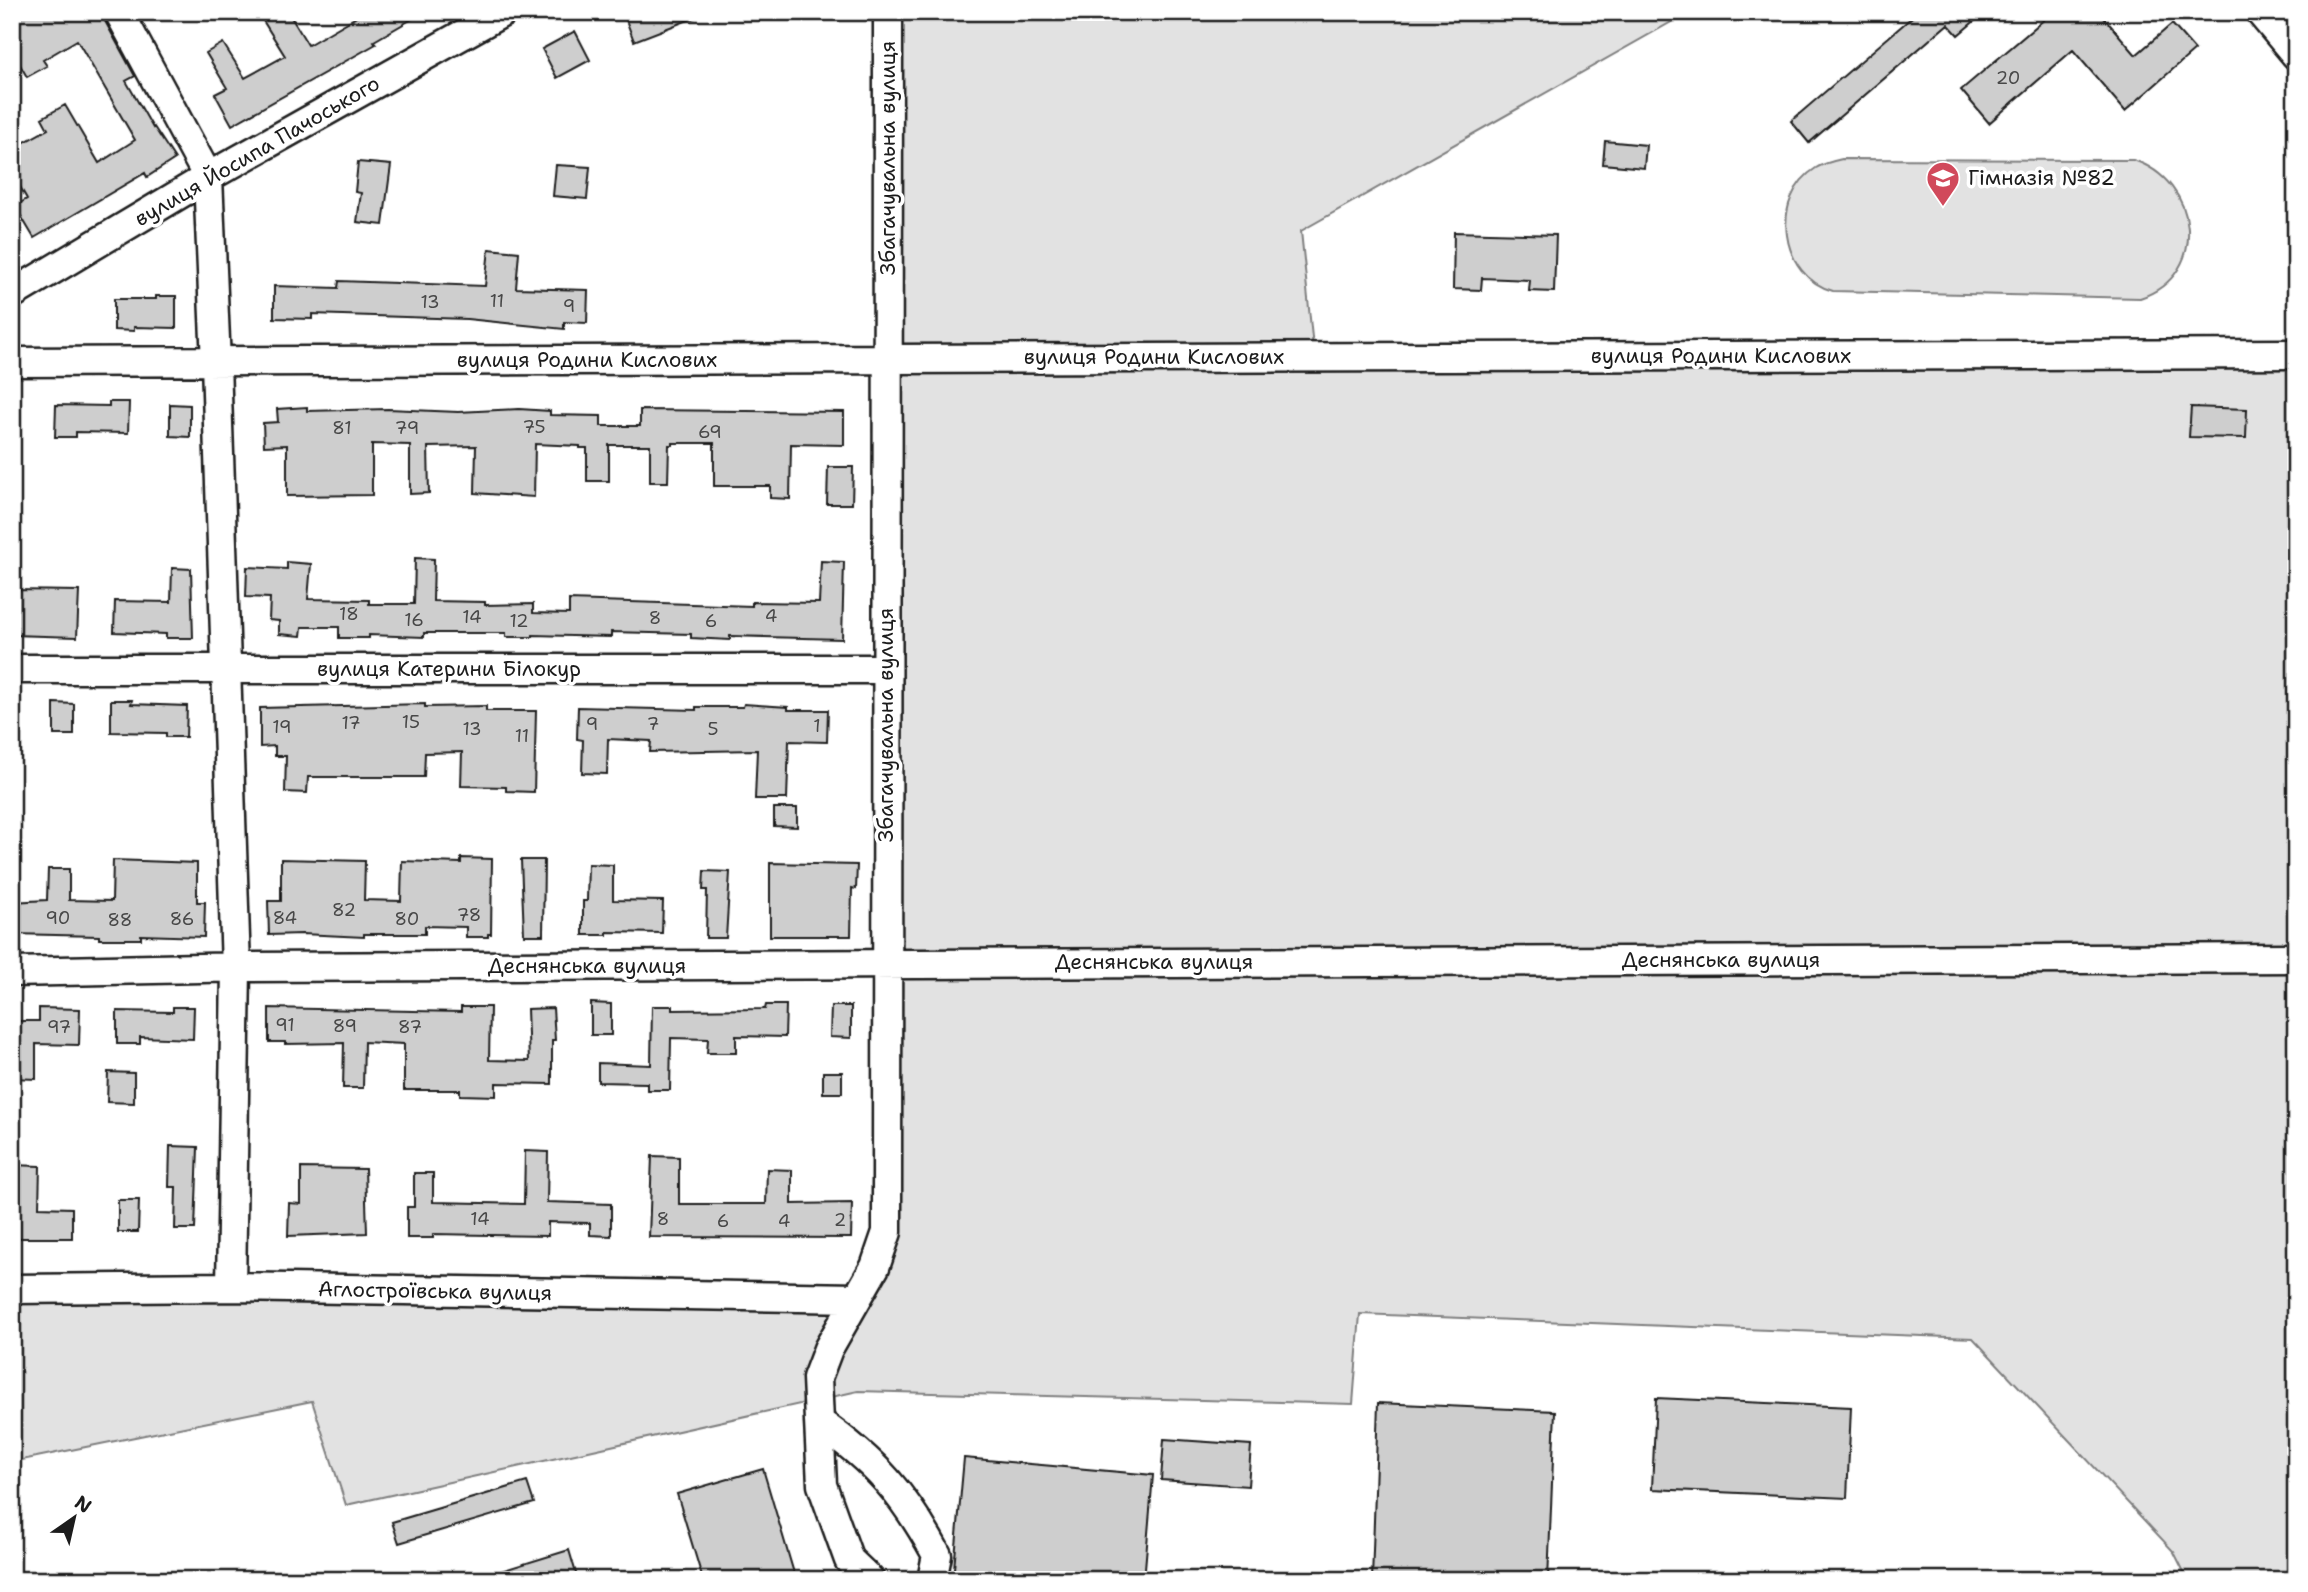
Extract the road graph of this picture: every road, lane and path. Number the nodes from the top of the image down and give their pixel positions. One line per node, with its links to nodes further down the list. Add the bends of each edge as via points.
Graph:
1 (118, 12): 6 (street)
2 (503, 12): 6 (street, вулиця Йосипа Пачоського)
3 (888, 12): 9 (street, Збагачувальна вулиця)
4 (2260, 12): 5 (street)
5 (2296, 55)
6 (208, 177): 7 (street, вулиця Йосипа Пачоського); 11 (street)
7 (12, 294)
8 (2296, 354): 9 (street, вулиця Родини Кислових)
9 (887, 359): 11 (street, вулиця Родини Кислових); 14 (street, Збагачувальна вулиця)
10 (12, 362): 11 (street, вулиця Родини Кислових)
11 (216, 363): 13 (street)
12 (12, 669): 13 (street, вулиця Катерини Білокур)
13 (226, 669): 14 (street, вулиця Катерини Білокур); 17 (street)
14 (886, 669): 16 (street, Збагачувальна вулиця)
15 (2296, 958): 16 (street, Деснянська вулиця)
16 (886, 964): 17 (street, Деснянська вулиця); 21 (street, Збагачувальна вулиця, via 887,1232 875,1267)
17 (236, 968): 18 (street, Деснянська вулиця); 19 (street)
18 (12, 972)
19 (232, 1287): 20 (street, Аглостроївська вулиця); 21 (street, Аглостроївська вулиця)
20 (12, 1289)
21 (857, 1298): 22 (street, Збагачувальна вулиця, via 817,1378)
22 (819, 1422): 23 (street, Збагачувальна вулиця, via 822,1485 849,1560); 24 (street, via 848,1442 896,1489 937,1555)
23 (870, 1580)
24 (932, 1580)

